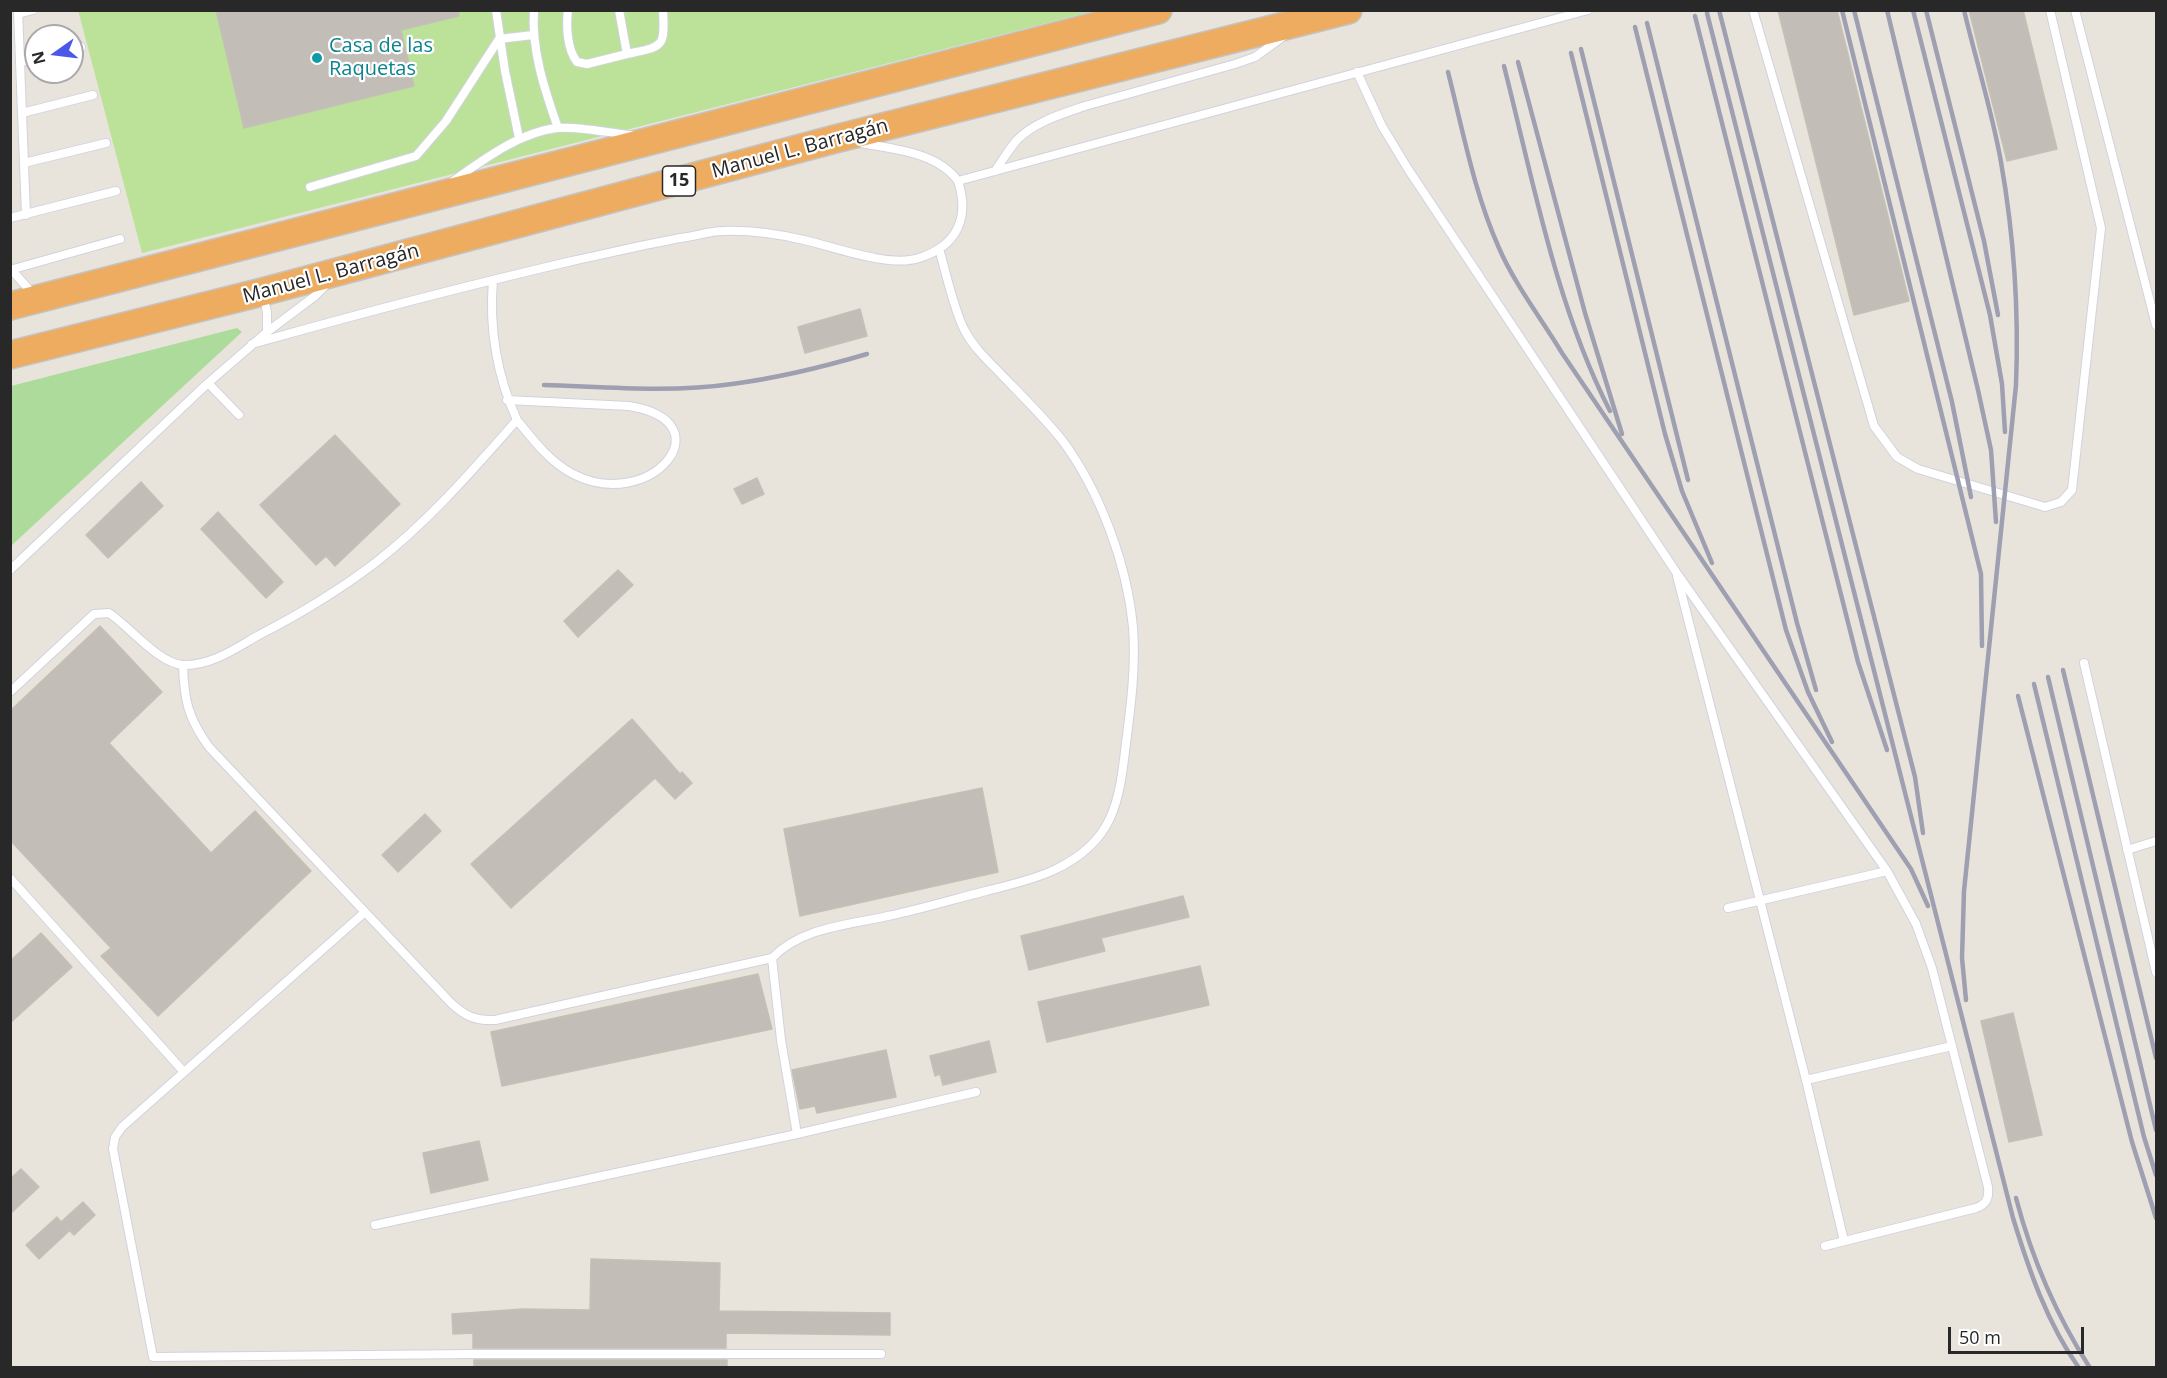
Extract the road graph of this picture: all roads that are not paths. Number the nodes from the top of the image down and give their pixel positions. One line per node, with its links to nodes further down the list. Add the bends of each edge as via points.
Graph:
1 (33, 10): 13 (lane)
2 (496, 10): 16 (lane)
3 (534, 10): 15 (lane)
4 (568, 10): 17 (lane, via 571,51 578,62 587,64)
5 (619, 10): 17 (lane)
6 (663, 10): 17 (lane, via 663,41 654,48)
7 (1158, 10): 24 (highway, 15)
8 (1348, 10): 14 (highway, Manuel L. Barragán / 15)
9 (1588, 10): 20 (lane)
10 (1753, 10): 11 (lane, via 1874,426 1897,457 1918,470 2045,507 2061,502 2072,490 2101,228)
11 (2050, 10)
12 (2075, 10): 44 (lane)
13 (18, 12): 19 (lane)
14 (1299, 23): 26 (highway, Manuel L. Barragán / 15); 29 (lane, via 1270,47 1245,60 1085,106 1037,126 1018,139)
15 (533, 35): 16 (lane); 23 (lane)
16 (499, 39): 25 (lane); 31 (lane, via 446,122 416,156)
17 (627, 54)
18 (24, 61): 19 (lane)
19 (20, 62): 22 (lane)
20 (1357, 72): 29 (lane); 53 (lane, via 1407,170)
21 (93, 95): 22 (lane)
22 (22, 113): 28 (lane)
23 (558, 128): 24 (lane); 25 (lane)
24 (661, 137): 33 (highway, 15)
25 (519, 138): 33 (lane)
26 (835, 139): 30 (lane, via 916,154 952,172); 39 (highway, Manuel L. Barragán / 15)
27 (106, 143): 28 (lane)
28 (24, 163): 34 (lane)
29 (994, 171): 30 (lane)
30 (958, 181): 37 (lane, via 963,209 960,224 953,237)
31 (310, 187)
32 (116, 191): 34 (lane)
33 (430, 197): 42 (highway, 15)
34 (26, 215): 35 (lane)
35 (10, 218)
36 (120, 239): 38 (lane)
37 (939, 249): 40 (lane, via 916,259 887,260 773,234 723,231); 64 (lane, via 965,332 1061,439 1101,508 1114,546 1133,628 1133,683 1116,804 1106,829 1091,846 1073,861 1050,872 812,933 787,943)
38 (11, 269): 42 (lane)
39 (340, 270): 41 (highway, Manuel L. Barragán / 15); 45 (lane, via 315,296)
40 (493, 280): 46 (lane); 49 (lane, via 493,333)
41 (262, 292): 45 (lane); 47 (highway, Manuel L. Barragán / 15)
42 (38, 299): 43 (highway, 15)
43 (11, 305)
44 (2157, 325)
45 (267, 332): 46 (lane)
46 (252, 344): 48 (lane)
47 (10, 355)
48 (208, 383): 50 (lane); 52 (lane)
49 (507, 399): 51 (lane); 51 (lane, via 648,410 669,425 675,445 669,461 650,475 629,482 598,484 557,464)
50 (239, 416)
51 (517, 420): 55 (lane, via 425,519 344,586 226,653 209,661)
52 (10, 570)
53 (1676, 572): 59 (lane); 61 (lane)
54 (2084, 663): 58 (lane)
55 (183, 665): 56 (lane, via 160,655 109,613 99,613 90,617); 63 (lane, via 189,715 209,747)
56 (10, 693)
57 (2157, 841): 58 (lane)
58 (2127, 850): 65 (lane)
59 (1887, 871): 61 (lane); 66 (lane, via 1923,942)
60 (10, 878): 67 (lane)
61 (1759, 901): 62 (lane); 68 (lane)
62 (1728, 908)
63 (365, 912): 64 (lane, via 451,1003 482,1021); 67 (lane)
64 (772, 958): 70 (lane)
65 (2157, 972)
66 (1952, 1046): 68 (lane); 72 (lane, via 1988,1186 1988,1200 1976,1208)
67 (184, 1072): 74 (lane, via 122,1127 112,1143 153,1357)
68 (1806, 1080): 72 (lane)
69 (976, 1092): 70 (lane)
70 (797, 1134): 71 (lane)
71 (375, 1225)
72 (1844, 1241): 73 (lane)
73 (1825, 1246)
74 (881, 1354)

